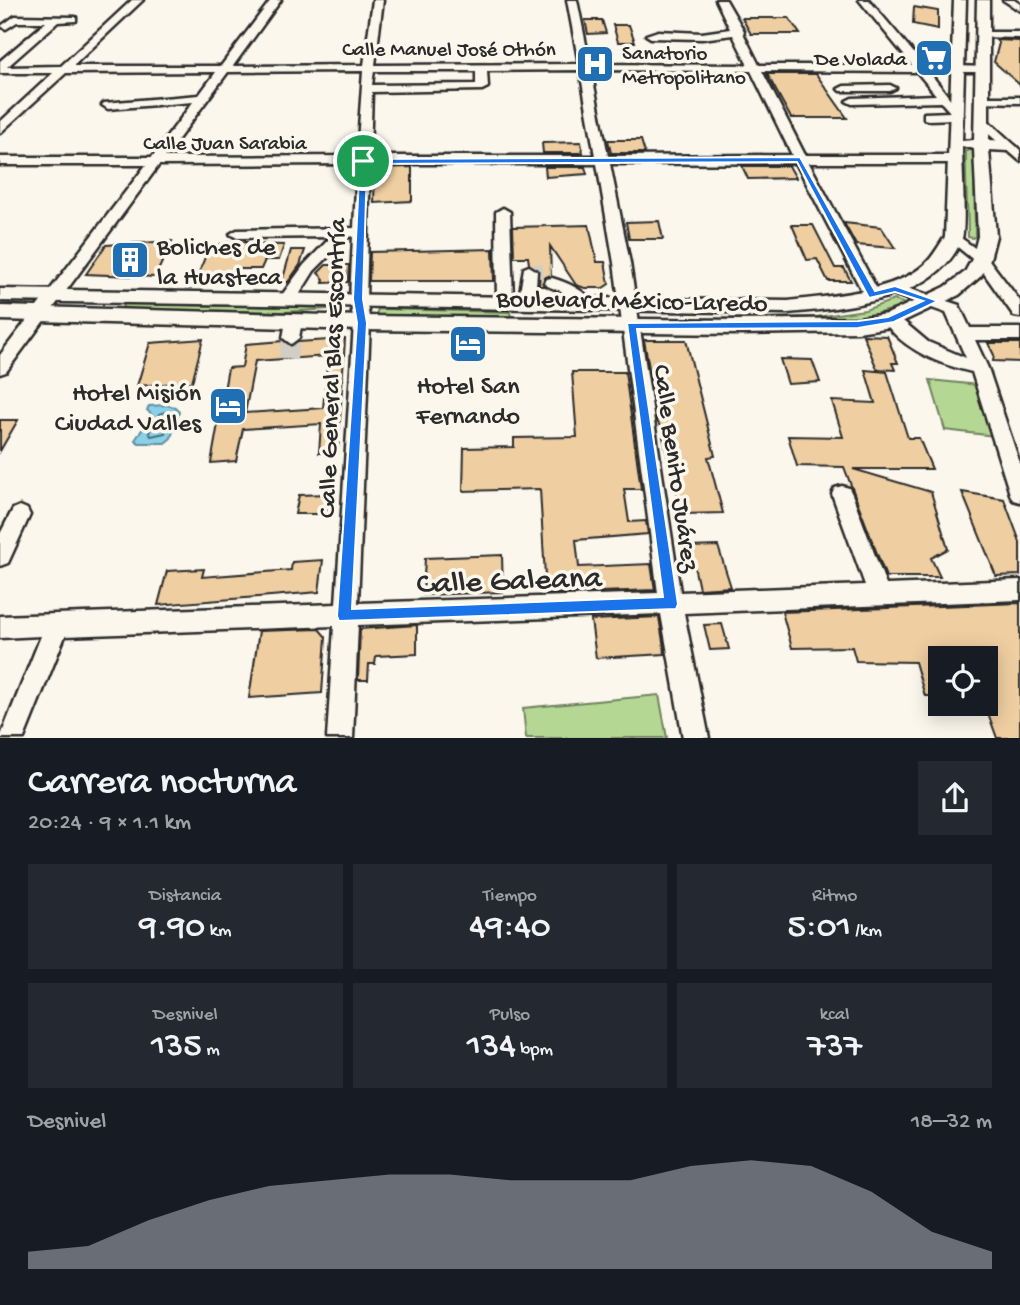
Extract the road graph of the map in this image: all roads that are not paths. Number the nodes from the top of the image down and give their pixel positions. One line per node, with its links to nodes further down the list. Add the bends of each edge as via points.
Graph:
1 (138, 0): 26 (street)
2 (276, 0): 27 (street)
3 (378, 0): 21 (street, Calle General Blas Escontría)
4 (572, 0): 19 (street, Calle Benito Juárez, via 582,39)
5 (721, 0): 14 (street)
6 (864, 0): 22 (street)
7 (959, 0): 9 (main road); 24 (main road)
8 (1008, 0): 10 (street)
9 (983, 5): 16 (main road)
10 (1020, 8)
11 (55, 19): 12 (street); 13 (street, via 15,19); 20 (street)
12 (73, 19)
13 (6, 26)
14 (738, 31): 15 (street, via 710,36); 23 (street)
15 (651, 35)
16 (983, 35): 17 (street); 25 (main road)
17 (1020, 35)
18 (481, 67): 19 (street, Calle Manuel José Othón); 21 (street, Calle Manuel José Othón); 32 (street, via 482,87)
19 (582, 67): 23 (street, Calle Manuel José Othón); 46 (street, Calle Benito Juárez)
20 (0, 68): 26 (street, Calle Manuel José Othón)
21 (370, 68): 27 (street, Calle Manuel José Othón); 32 (street, Calle General Blas Escontría)
22 (920, 68): 23 (street, Calle Manuel José Othón); 24 (street, Calle Manuel José Othón); 30 (street)
23 (756, 69): 47 (street)
24 (957, 69): 25 (street, Calle Manuel José Othón); 39 (main road)
25 (983, 69): 36 (main road)
26 (61, 70): 27 (street, Calle Manuel José Othón); 42 (street)
27 (225, 70): 34 (street)
28 (834, 75): 33 (street)
29 (869, 76): 31 (street)
30 (935, 87): 31 (street); 35 (street)
31 (879, 88): 33 (street)
32 (366, 89): 50 (street, Calle General Blas Escontría)
33 (844, 89): 35 (street, via 856,106)
34 (205, 98): 38 (street); 48 (street)
35 (945, 98): 39 (street)
36 (981, 100): 37 (street); 41 (main road)
37 (1020, 100)
38 (108, 105)
39 (957, 114): 40 (street); 45 (main road)
40 (928, 116)
41 (979, 120): 43 (main road); 44 (street)
42 (0, 129)
43 (981, 144): 44 (main road); 45 (main road); 55 (main road, via 987,236)
44 (1014, 151)
45 (955, 152): 47 (street, Calle Juan Sarabia); 54 (main road)
46 (600, 159): 47 (street, Calle Juan Sarabia); 50 (street, Calle Juan Sarabia); 67 (street, Calle Benito Juárez)
47 (800, 159): 60 (street)
48 (157, 160): 49 (street, Calle Juan Sarabia); 50 (street, Calle Juan Sarabia); 61 (street)
49 (0, 161)
50 (363, 161): 52 (street, Calle General Blas Escontría)
51 (503, 212): 65 (street)
52 (352, 232): 53 (street); 62 (street, via 309,268); 63 (street, Calle General Blas Escontría)
53 (237, 234)
54 (954, 237): 55 (street); 58 (main road, Boulevard México-Laredo, via 935,265)
55 (981, 259): 64 (main road, Boulevard México-Laredo, via 972,276); 68 (street)
56 (529, 271): 65 (street, via 528,293)
57 (557, 281): 66 (street)
58 (895, 289): 60 (main road, Boulevard México-Laredo); 64 (street)
59 (0, 295): 61 (main road, Boulevard México-Laredo)
60 (872, 295): 67 (main road, Boulevard México-Laredo, via 788,307)
61 (54, 296): 62 (main road, Boulevard México-Laredo); 70 (street)
62 (288, 299): 63 (main road, Boulevard México-Laredo)
63 (358, 299): 65 (main road, Boulevard México-Laredo); 72 (street, Calle General Blas Escontría)
64 (933, 301): 71 (main road, Boulevard México-Laredo); 74 (street, via 953,309)
65 (512, 303): 66 (main road, Boulevard México-Laredo)
66 (587, 304): 67 (main road, Boulevard México-Laredo)
67 (627, 304): 73 (street, Calle Benito Juárez)
68 (1020, 312)
69 (0, 313): 70 (main road, Boulevard México-Laredo)
70 (42, 313): 72 (main road, Boulevard México-Laredo, via 293,330); 76 (street)
71 (891, 320): 73 (main road, Boulevard México-Laredo, via 809,327); 77 (street, via 937,358)
72 (362, 323): 73 (main road, Boulevard México-Laredo); 85 (street, Calle General Blas Escontría)
73 (631, 325): 84 (street, Calle Benito Juárez)
74 (966, 334): 75 (street); 77 (street)
75 (1020, 334)
76 (0, 368)
77 (979, 368): 79 (street)
78 (842, 494): 83 (street)
79 (1020, 494)
80 (20, 515): 81 (street)
81 (0, 556)
82 (1020, 590): 83 (street, Calle Galeana)
83 (880, 597): 84 (street, Calle Galeana)
84 (671, 604): 85 (street, Calle Galeana); 90 (street, Calle Benito Juárez)
85 (344, 616): 87 (street, Calle Galeana); 89 (street, Calle General Blas Escontría)
86 (0, 627): 87 (street, Calle Galeana)
87 (57, 627): 88 (street)
88 (11, 738)
89 (340, 738)
90 (696, 738)

